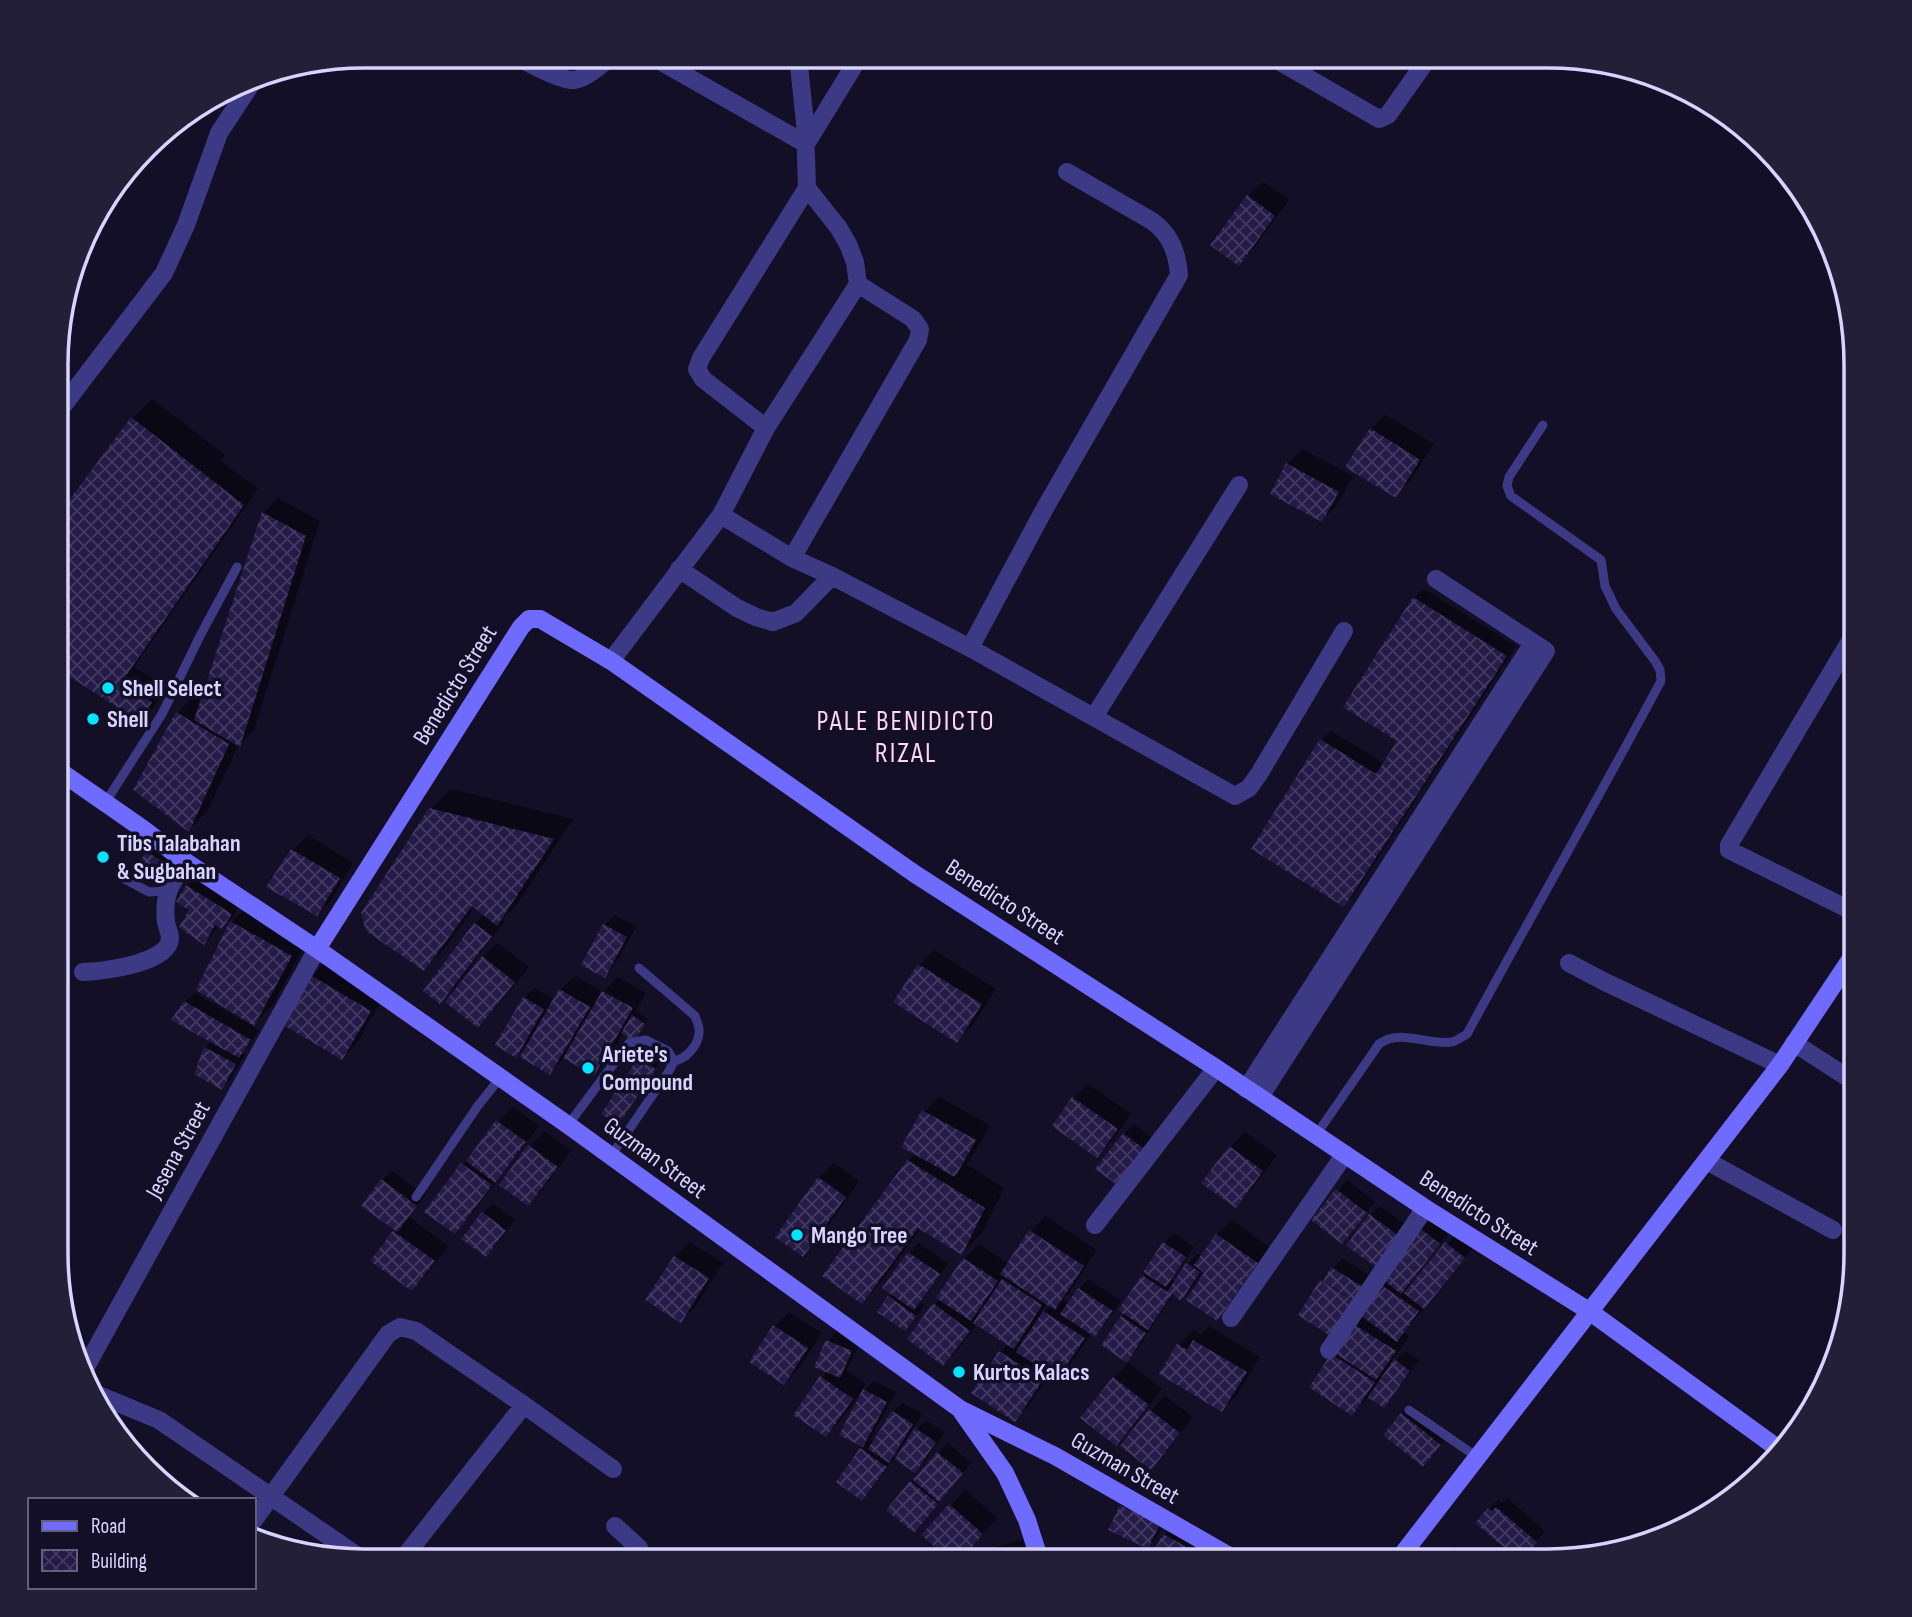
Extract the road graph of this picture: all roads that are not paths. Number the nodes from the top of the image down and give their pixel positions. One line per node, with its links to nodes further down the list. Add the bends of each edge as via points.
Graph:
1 (542, 68): 2 (street, via 574,80)
2 (596, 68)
3 (672, 68): 9 (street)
4 (799, 68): 9 (street)
5 (853, 68): 9 (street)
6 (1293, 68): 7 (street, via 1379,120 1388,115)
7 (1421, 68)
8 (245, 94): 13 (street, via 219,133 164,273)
9 (806, 144): 11 (street)
10 (1067, 172): 24 (street, via 1165,231 1179,275)
11 (807, 188): 12 (street, via 848,244); 15 (street, via 697,369 703,379)
12 (858, 284): 15 (street); 18 (street, via 913,319 920,328 918,340)
13 (68, 398)
14 (1543, 425): 47 (lane, via 1509,477 1511,496 1601,561 1605,586 1616,609 1655,661 1661,681 1467,1034 1451,1042 1396,1037 1379,1044)
15 (766, 428): 17 (street)
16 (1239, 485): 27 (street)
17 (721, 515): 18 (street); 20 (street)
18 (792, 558): 21 (street)
19 (237, 567): 29 (lane, via 162,714)
20 (679, 569): 21 (street, via 737,608 773,622 796,613); 26 (street)
21 (832, 576): 24 (street)
22 (1436, 579): 45 (street, via 1540,647)
23 (1344, 631): 27 (street, via 1259,774 1249,789 1235,796)
24 (970, 648): 27 (street)
25 (1844, 651): 33 (street, via 1728,845 1729,850)
26 (611, 662): 34 (street, Benedicto Street, via 540,619 529,619); 42 (street, Benedicto Street, via 915,873)
27 (1094, 717)
28 (68, 777): 29 (street, Guzman Street)
29 (105, 803): 30 (street, Guzman Street)
30 (186, 862): 32 (street); 34 (street, Guzman Street)
31 (123, 877): 32 (lane, via 149,892)
32 (168, 891): 38 (street, via 168,947 158,956 133,964)
33 (1844, 907)
34 (317, 949): 44 (street, Guzman Street); 58 (street, Jesena Street)
35 (1569, 963): 41 (street)
36 (639, 968): 40 (lane, via 695,1016 699,1035 691,1051)
37 (1844, 969): 39 (street)
38 (83, 972)
39 (1794, 1043): 41 (street); 43 (street)
40 (674, 1061): 46 (lane, via 668,1051 646,1040 629,1043); 49 (lane)
41 (1780, 1065): 50 (street)
42 (1216, 1068): 45 (street, Benedicto Street); 53 (street)
43 (1844, 1075)
44 (500, 1078): 46 (street, Guzman Street); 51 (lane)
45 (1253, 1093): 47 (street, Benedicto Street)
46 (568, 1125): 49 (street, Guzman Street)
47 (1316, 1135): 48 (street, Benedicto Street)
48 (1345, 1154): 52 (street, Benedicto Street); 56 (street)
49 (611, 1156): 61 (street, Guzman Street)
50 (1707, 1161): 54 (street); 55 (street)
51 (416, 1197)
52 (1425, 1208): 55 (street, Benedicto Street); 57 (street)
53 (1095, 1224)
54 (1833, 1230)
55 (1589, 1311): 63 (street, Benedicto Street); 64 (street)
56 (1231, 1318)
57 (1329, 1350)
58 (89, 1361)
59 (107, 1398): 66 (street, via 159,1420)
60 (524, 1405): 65 (street); 66 (street, via 416,1331 400,1326 388,1334); 70 (street)
61 (960, 1409): 72 (street, via 1005,1473); 73 (street, Guzman Street, via 1055,1456)
62 (1409, 1409): 64 (lane)
63 (1773, 1445)
64 (1478, 1457): 74 (street)
65 (613, 1469)
66 (271, 1498): 67 (street); 69 (street)
67 (256, 1517)
68 (615, 1526): 71 (street)
69 (346, 1548)
70 (410, 1549)
71 (639, 1549)
72 (1036, 1549)
73 (1219, 1549)
74 (1407, 1549)

